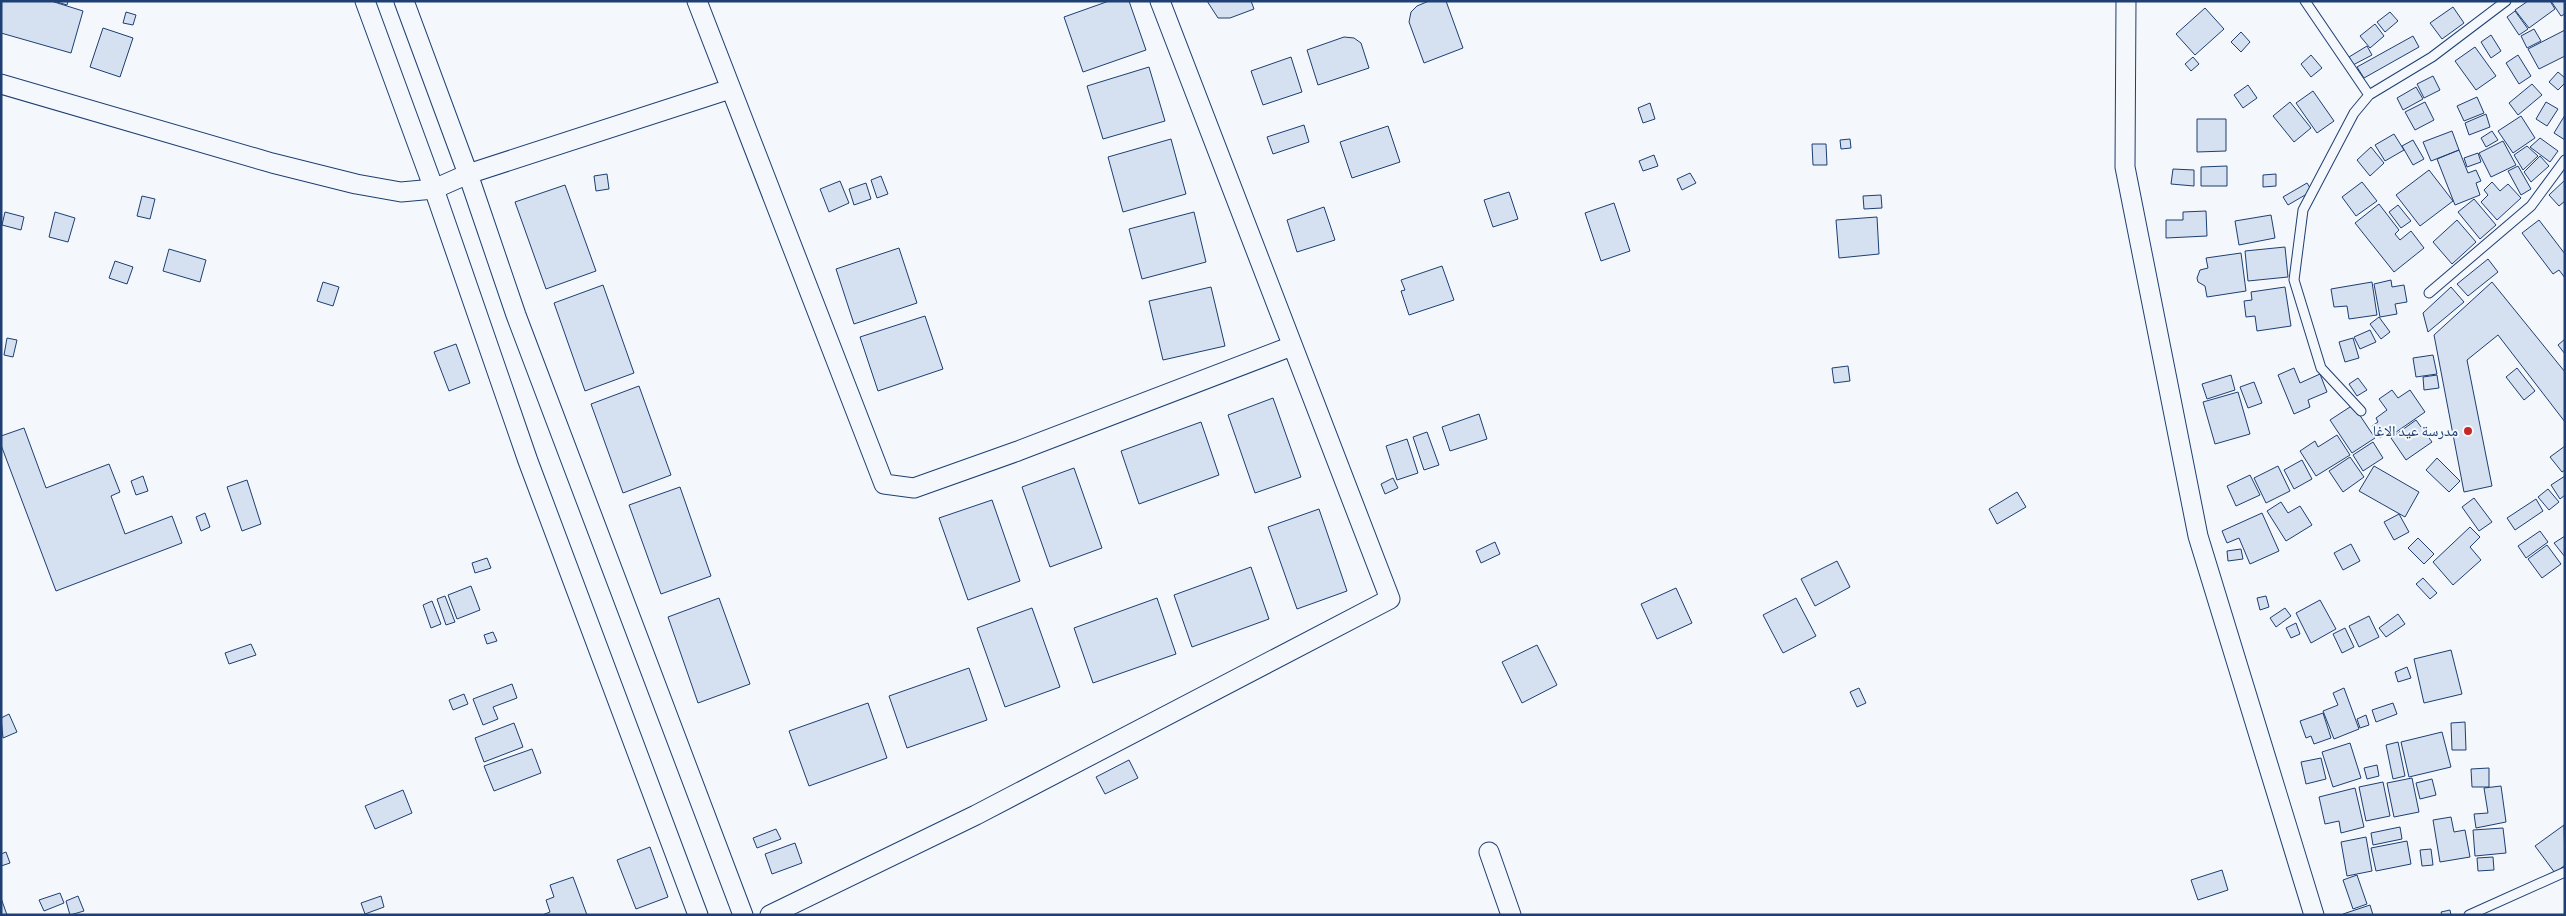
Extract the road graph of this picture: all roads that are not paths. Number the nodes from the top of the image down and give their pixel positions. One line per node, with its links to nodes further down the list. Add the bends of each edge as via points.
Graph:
1 (365, 1): 13 (street)
2 (404, 1): 12 (street)
3 (697, 1): 9 (street)
4 (1160, 1): 15 (street)
5 (2126, 1): 23 (street, via 2125,167 2198,536)
6 (2306, 1): 10 (lane)
7 (2506, 1): 10 (lane, via 2432,57)
8 (1, 84): 13 (street, via 272,163 356,184 401,192)
9 (730, 89): 12 (street); 15 (street, via 884,484 914,488)
10 (2369, 95): 16 (lane, via 2354,113 2303,210 2294,280 2321,368)
11 (2565, 160): 14 (lane, via 2531,206)
12 (468, 174): 13 (street); 20 (street, via 516,315)
13 (434, 189): 19 (street, via 528,461)
14 (2429, 293)
15 (1292, 346): 21 (street, via 1390,599 976,815)
16 (2361, 411)
17 (1489, 852): 22 (street)
18 (2565, 872): 24 (lane)
19 (698, 915)
20 (743, 915)
21 (770, 915)
22 (1511, 915)
23 (2314, 915)
24 (2469, 915)

